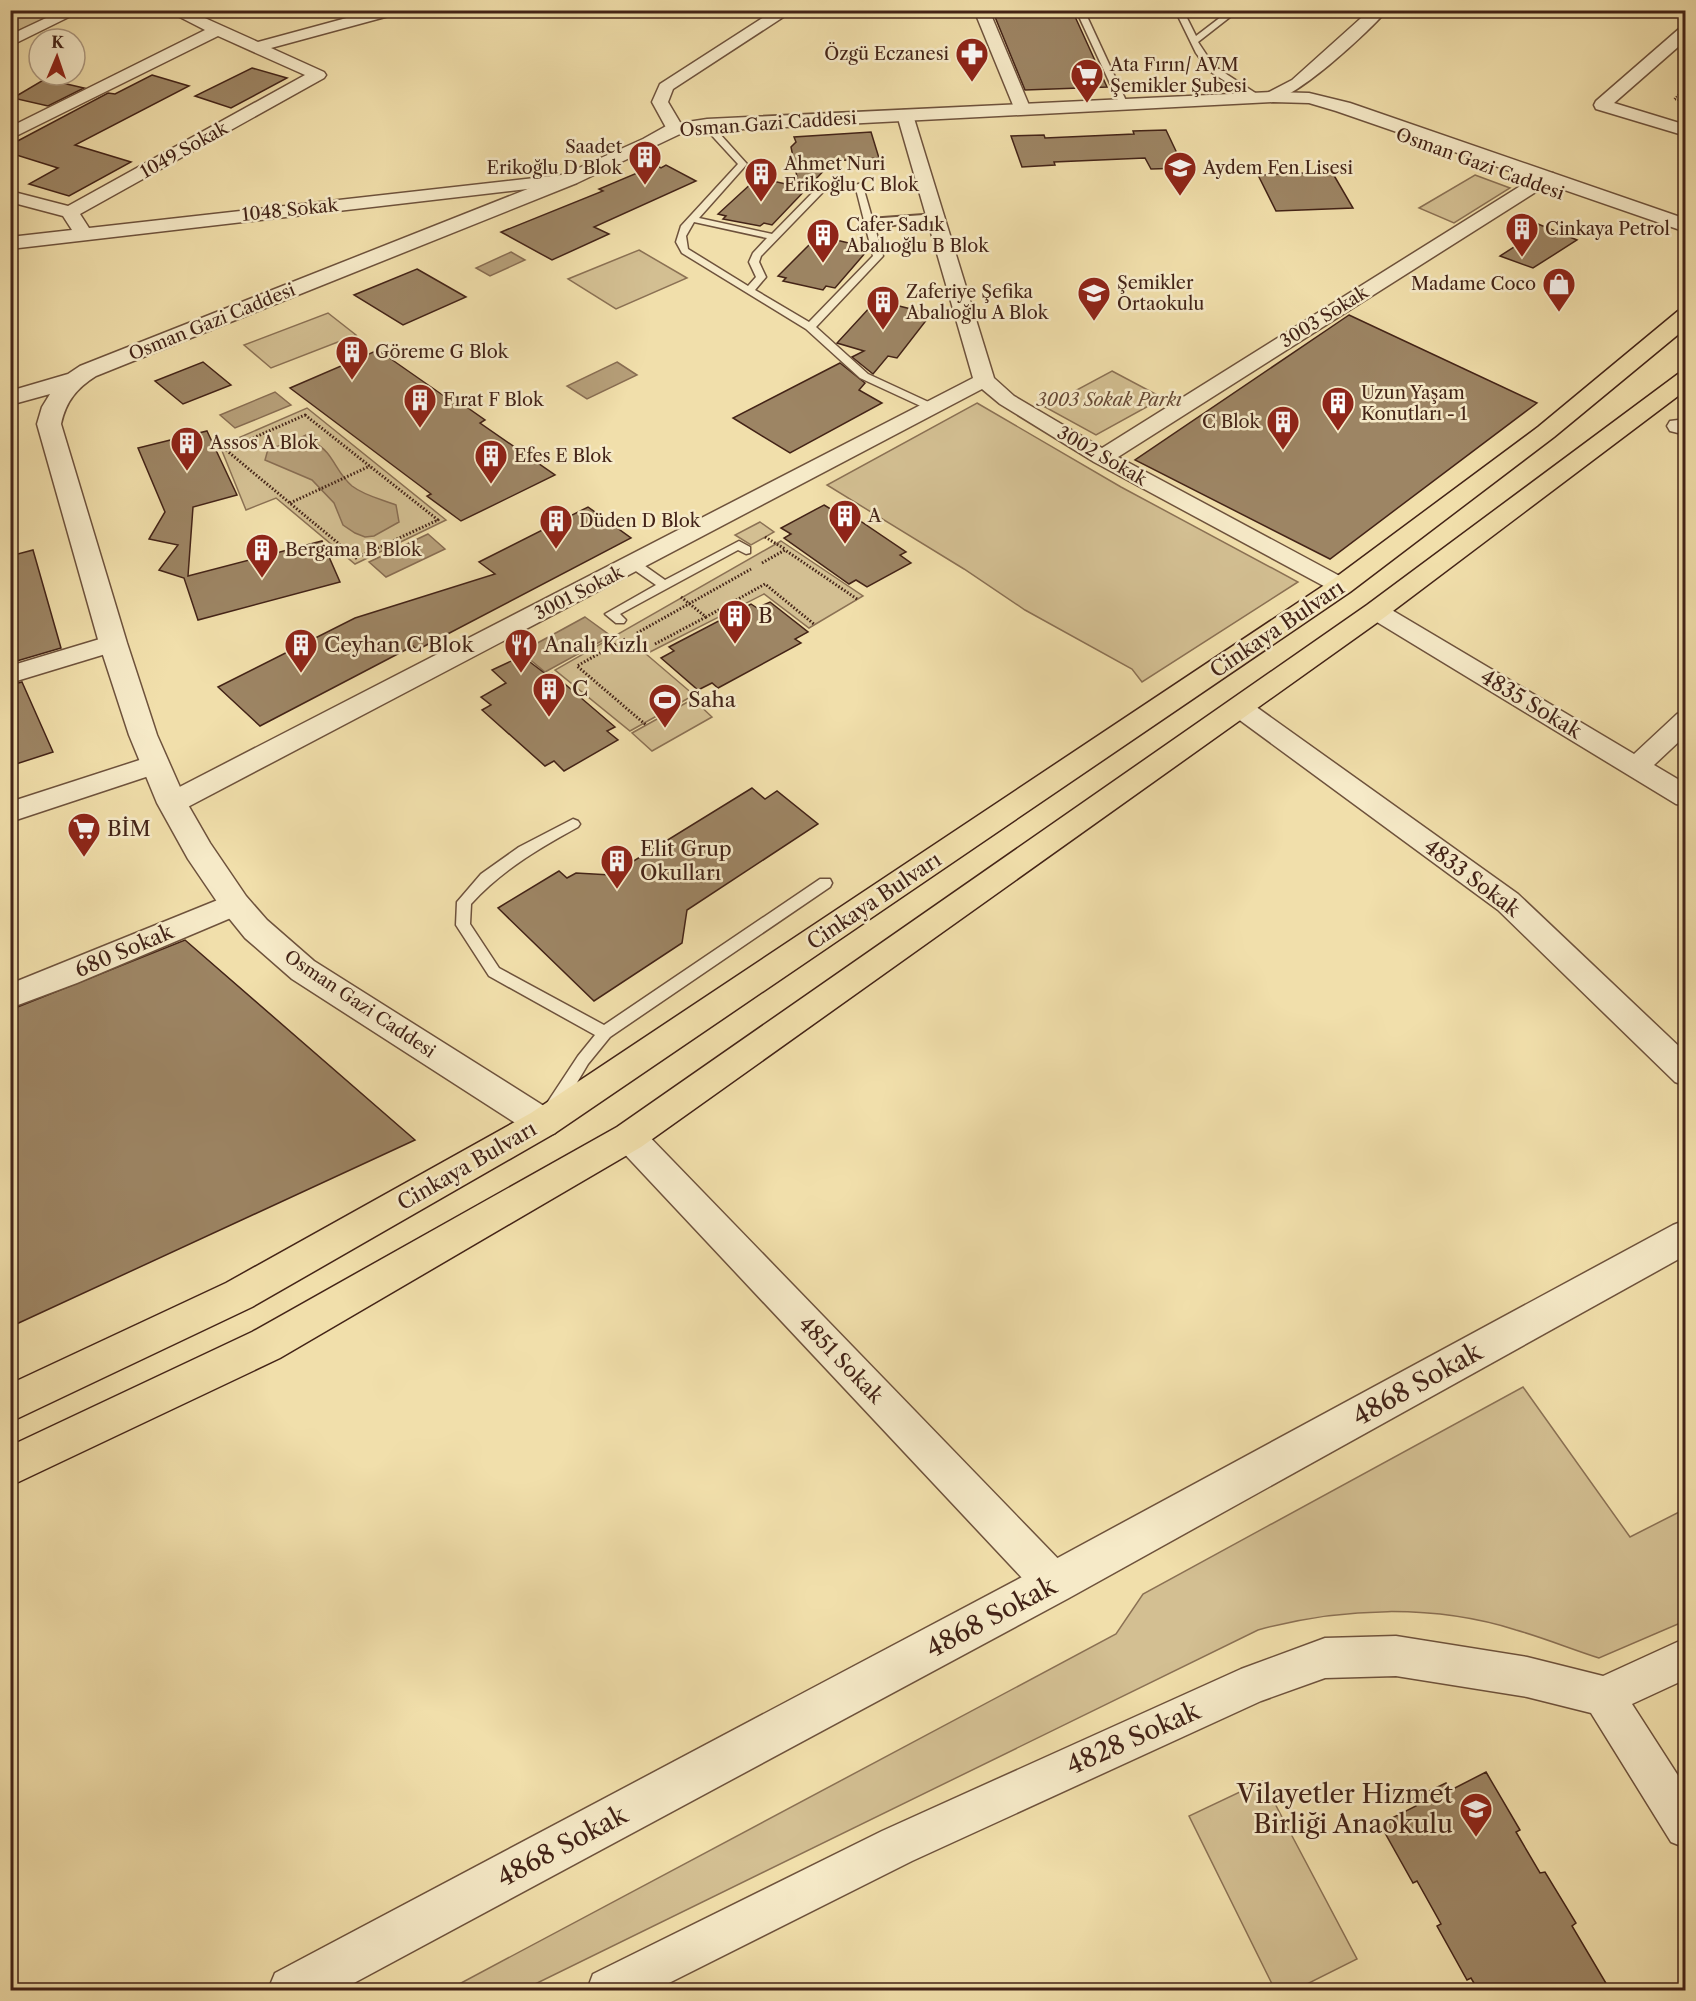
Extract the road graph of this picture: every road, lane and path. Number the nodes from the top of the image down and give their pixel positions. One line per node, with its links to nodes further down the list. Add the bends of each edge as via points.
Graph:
1 (76, 10): 12 (street)
2 (173, 10): 10 (street)
3 (395, 10): 14 (street)
4 (787, 10): 22 (street, via 666,87 660,102)
5 (981, 10): 19 (street)
6 (1080, 10): 18 (lane)
7 (1236, 10): 13 (lane)
8 (1380, 10): 16 (street, via 1298,83)
9 (1179, 11): 13 (lane)
10 (218, 30): 14 (street); 24 (street)
11 (1686, 31): 23 (street, via 1602,105)
12 (10, 41)
13 (1194, 41): 16 (lane, via 1211,68)
14 (254, 48): 30 (street, 1049 Sokak, via 318,75)
15 (1686, 88): 17 (path, via 1674,99)
16 (1265, 97): 18 (street, Osman Gazi Caddesi); 26 (street, Osman Gazi Caddesi, via 1316,104)
17 (1686, 102)
18 (1124, 105): 19 (street, Osman Gazi Caddesi)
19 (1023, 110): 20 (street, Osman Gazi Caddesi)
20 (905, 115): 21 (street, Osman Gazi Caddesi); 31 (street)
21 (707, 125): 22 (street, Osman Gazi Caddesi); 32 (lane, via 742,164)
22 (675, 129): 25 (street, Osman Gazi Caddesi)
23 (1686, 131)
24 (10, 134)
25 (570, 179): 35 (street, 1048 Sokak); 43 (street, Osman Gazi Caddesi)
26 (1541, 180): 34 (street, Osman Gazi Caddesi); 37 (street, Osman Gazi Caddesi); 47 (street, 3003 Sokak)
27 (859, 185): 33 (lane)
28 (820, 190): 36 (lane)
29 (10, 196): 30 (street)
30 (70, 212): 35 (street)
31 (937, 218): 33 (street); 44 (street)
32 (692, 219): 36 (lane); 39 (lane, via 679,237 680,246 688,255)
33 (869, 223): 41 (lane, via 878,256)
34 (1686, 226)
35 (82, 233): 38 (street, 1048 Sokak)
36 (774, 237): 39 (lane, via 756,255 754,262 761,276)
37 (1686, 238)
38 (10, 243)
39 (749, 291): 41 (lane)
40 (1686, 316): 55 (main road, Cinkaya Bulvarı, via 1546,432)
41 (810, 327): 46 (lane, via 864,376)
42 (1686, 379): 58 (main road, Cinkaya Bulvarı)
43 (73, 380): 45 (street); 62 (street, Osman Gazi Caddesi, via 58,399 49,424)
44 (984, 380): 46 (street, 3001 Sokak); 47 (street, 3002 Sokak, via 1007,400)
45 (10, 398)
46 (931, 407): 53 (street, 3001 Sokak)
47 (1102, 457): 55 (street, 3002 Sokak)
48 (370, 466): 49 (path); 49 (path, via 305,415 226,450); 49 (path, via 438,520 356,558)
49 (290, 503)
50 (765, 537): 52 (path)
51 (746, 550): 54 (lane, via 739,544)
52 (785, 550): 56 (path); 57 (path)
53 (634, 564): 54 (lane); 71 (street, 3001 Sokak)
54 (664, 585): 60 (lane, via 611,614)
55 (1341, 586): 79 (main road, Cinkaya Bulvarı)
56 (857, 599)
57 (690, 603): 59 (path); 67 (path, via 577,666)
58 (1376, 611): 65 (main road, Cinkaya Bulvarı); 69 (street, 4835 Sokak)
59 (706, 617): 61 (path, via 765,584); 63 (path)
60 (620, 620)
61 (815, 625)
62 (113, 643): 64 (street); 68 (street, Osman Gazi Caddesi)
63 (655, 644)
64 (10, 675)
65 (1239, 707): 78 (street, 4833 Sokak, via 1508,902); 80 (main road, Cinkaya Bulvarı)
66 (1686, 720): 69 (street)
67 (646, 725)
68 (155, 764): 71 (street, Osman Gazi Caddesi); 72 (street)
69 (1636, 767): 70 (street, 4835 Sokak)
70 (1686, 797)
71 (172, 803): 75 (street, Osman Gazi Caddesi)
72 (10, 812)
73 (573, 824): 77 (lane, via 524,850 486,878 464,902 463,924 494,972)
74 (825, 883): 77 (lane)
75 (236, 904): 76 (street, 680 Sokak); 79 (street, Osman Gazi Caddesi, via 256,929 303,970)
76 (10, 996)
77 (605, 1033): 79 (lane)
78 (1686, 1072)
79 (543, 1123): 82 (main road, Cinkaya Bulvarı, via 239,1295)
80 (629, 1137): 83 (main road, Cinkaya Bulvarı, via 266,1345); 84 (street, 4851 Sokak)
81 (1686, 1236): 84 (street, 4868 Sokak)
82 (10, 1404)
83 (10, 1467)
84 (1054, 1583): 88 (street, 4868 Sokak)
85 (1686, 1658): 86 (street)
86 (1604, 1696): 87 (street); 89 (street, 4828 Sokak, via 1527,1677 1396,1656 1325,1658 1255,1683 897,1846)
87 (1686, 1827)
88 (292, 1990)
89 (609, 1990)

